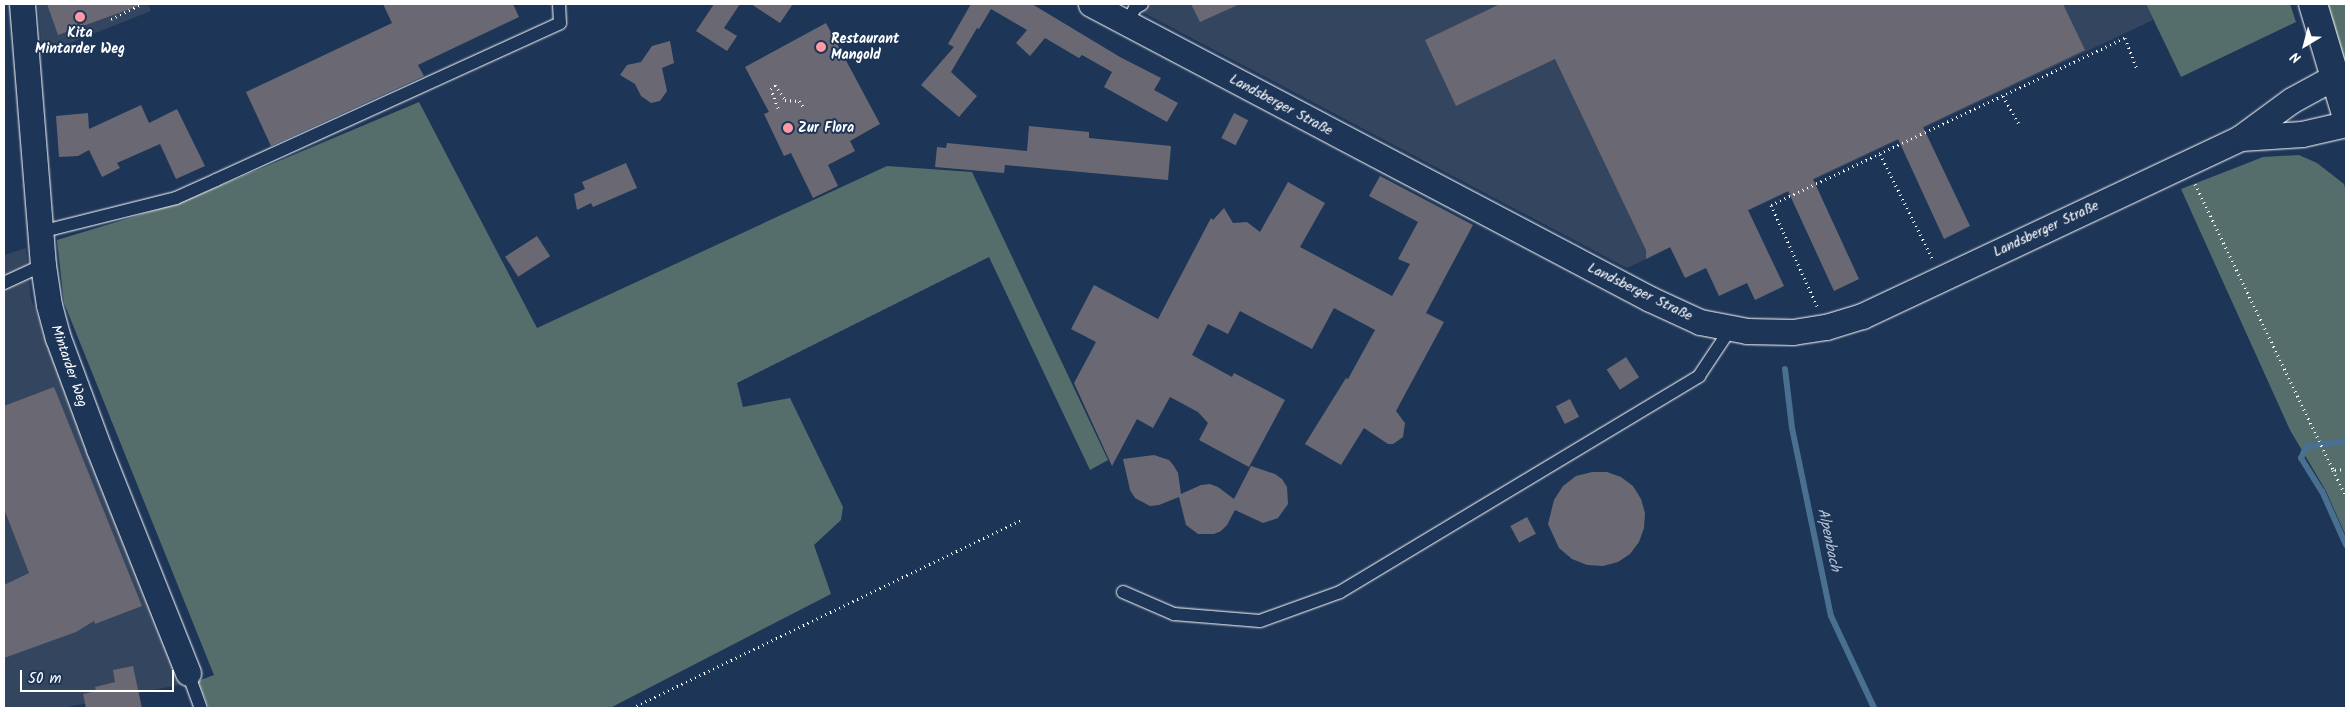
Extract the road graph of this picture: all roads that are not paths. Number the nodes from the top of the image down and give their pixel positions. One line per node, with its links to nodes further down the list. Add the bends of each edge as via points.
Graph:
1 (22, 4): 10 (street, Mintarder Weg)
2 (559, 4): 10 (lane, via 560,23 176,198)
3 (1091, 4): 5 (street, Landsberger Straße)
4 (2313, 4): 6 (main road)
5 (1134, 13): 13 (street, Landsberger Straße, via 1650,299 1700,322)
6 (2334, 77): 7 (main road); 9 (street, Landsberger Straße, via 2292,100)
7 (2346, 114)
8 (2346, 124): 9 (street, Landsberger Straße, via 2302,134)
9 (2240, 138): 13 (street, Landsberger Straße, via 1862,316 1826,327 1793,332)
10 (40, 232): 11 (street, Mintarder Weg)
11 (43, 266): 12 (lane); 15 (street, Mintarder Weg, via 58,338)
12 (4, 283)
13 (1731, 328): 14 (lane, via 1699,376 1340,592 1260,621 1174,614)
14 (1123, 592)
15 (188, 673): 16 (lane, Mintarder Weg)
16 (201, 708)

